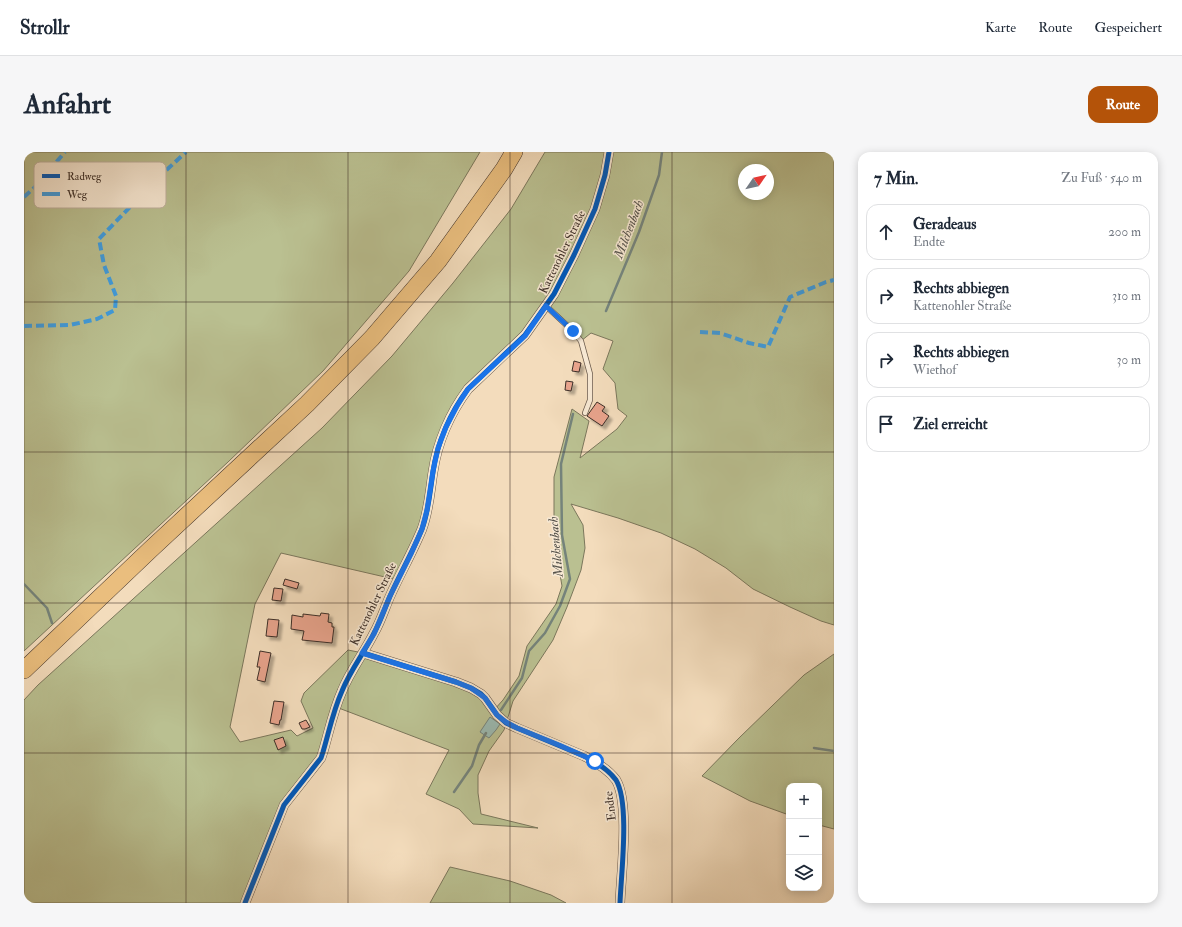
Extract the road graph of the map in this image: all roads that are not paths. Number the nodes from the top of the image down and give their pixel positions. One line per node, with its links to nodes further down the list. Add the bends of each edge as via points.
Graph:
1 (504, 152): 6 (highway, via 428,262 367,332)
2 (514, 152): 6 (highway, via 438,261 372,338 307,404)
3 (609, 152): 4 (street, Kattenohler Straße, via 595,209)
4 (546, 306): 5 (lane, via 581,341 590,374 590,400); 7 (street, Kattenohler Straße, via 521,340 468,389 454,411 438,448 422,529 374,634)
5 (585, 413)
6 (149, 546): 8 (highway); 9 (highway)
7 (362, 653): 10 (street, Kattenohler Straße, via 342,691 321,758 284,805); 11 (street, Endte, via 471,688 485,698 497,715 506,722 584,756 610,773 618,785 622,800)
8 (24, 659)
9 (24, 670)
10 (245, 903)
11 (620, 903)

